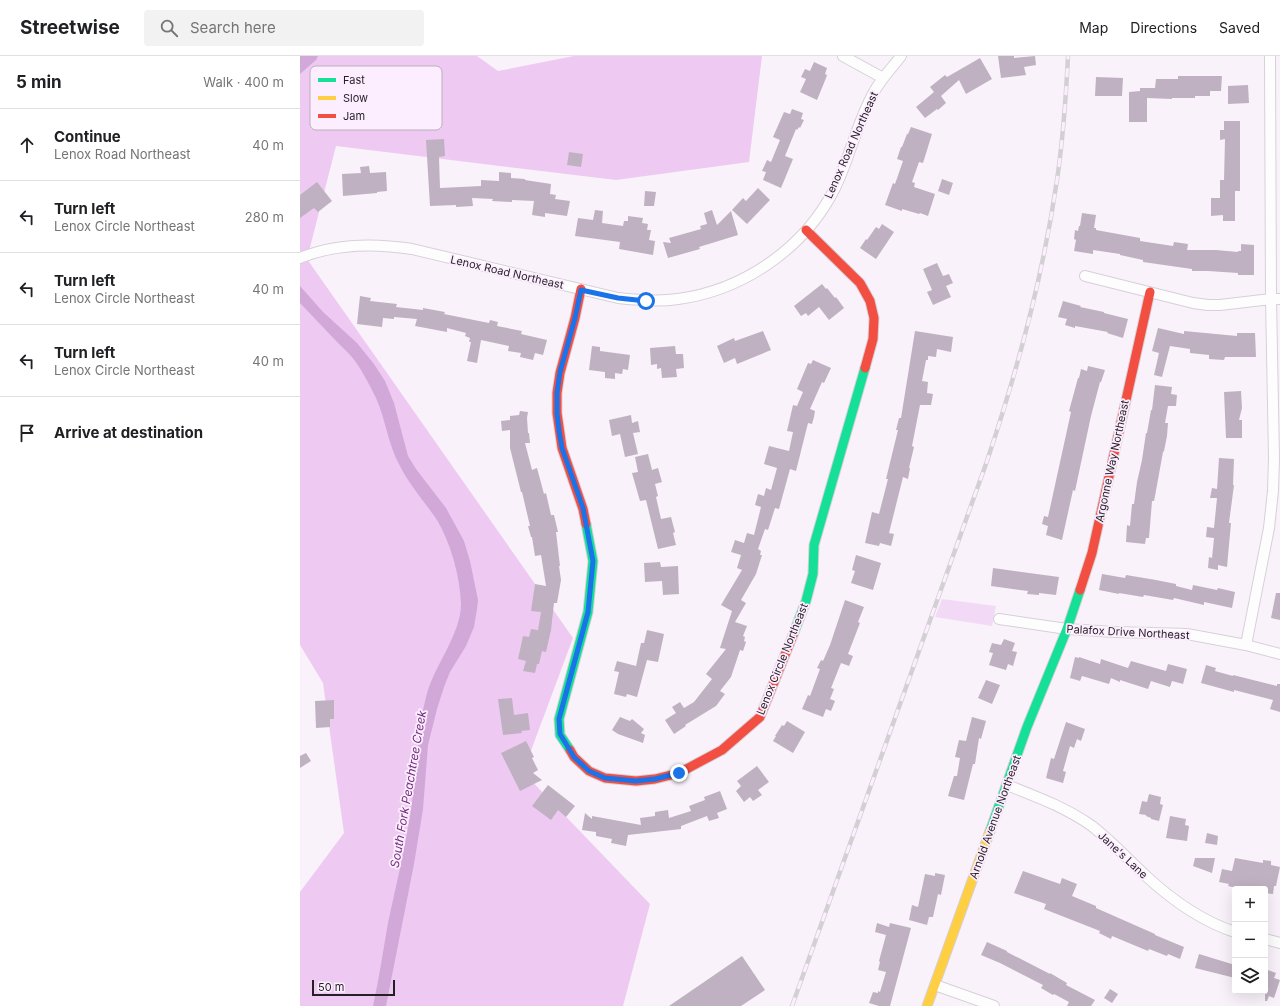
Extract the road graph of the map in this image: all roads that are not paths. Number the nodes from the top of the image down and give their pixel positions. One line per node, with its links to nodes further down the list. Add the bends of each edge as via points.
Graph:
1 (843, 56): 4 (street)
2 (901, 56): 4 (street, Lenox Road Northeast)
3 (1270, 56): 10 (street)
4 (883, 78): 5 (street, Lenox Road Northeast, via 866,108 835,187 823,209)
5 (806, 230): 8 (street, Lenox Road Northeast, via 786,251 760,270 732,285 705,294 646,301); 8 (street, Lenox Circle Northeast, via 860,283 870,300 874,318 873,339 814,545 813,574 806,601 760,717 722,750 679,773 655,779 636,781 605,778 589,771 574,757 560,734 559,719 588,612 593,561 583,508 562,448 557,413 560,372)
6 (301, 258): 8 (street, Lenox Road Northeast, via 340,247 391,246)
7 (1084, 276): 9 (street)
8 (581, 290)
9 (1150, 292): 10 (street, via 1208,305); 12 (street, Argonne Way Northeast, via 1092,553)
10 (1275, 299): 13 (street, via 1273,491 1269,528)
11 (999, 619): 12 (street, Palafox Drive Northeast)
12 (1067, 629): 13 (street, Palafox Drive Northeast, via 1187,634); 15 (street, Arnold Avenue Northeast, via 1027,727)
13 (1246, 645): 14 (street, Palafox Drive Northeast)
14 (1280, 654)
15 (1007, 785): 16 (street, Jane's Lane, via 1077,816 1177,902 1209,922); 19 (street, Arnold Avenue Northeast)
16 (1232, 931)
17 (1268, 941): 18 (street)
18 (1280, 943)
19 (935, 985): 20 (street, Arnold Avenue Northeast); 21 (street)
20 (927, 1006)
21 (994, 1006)

